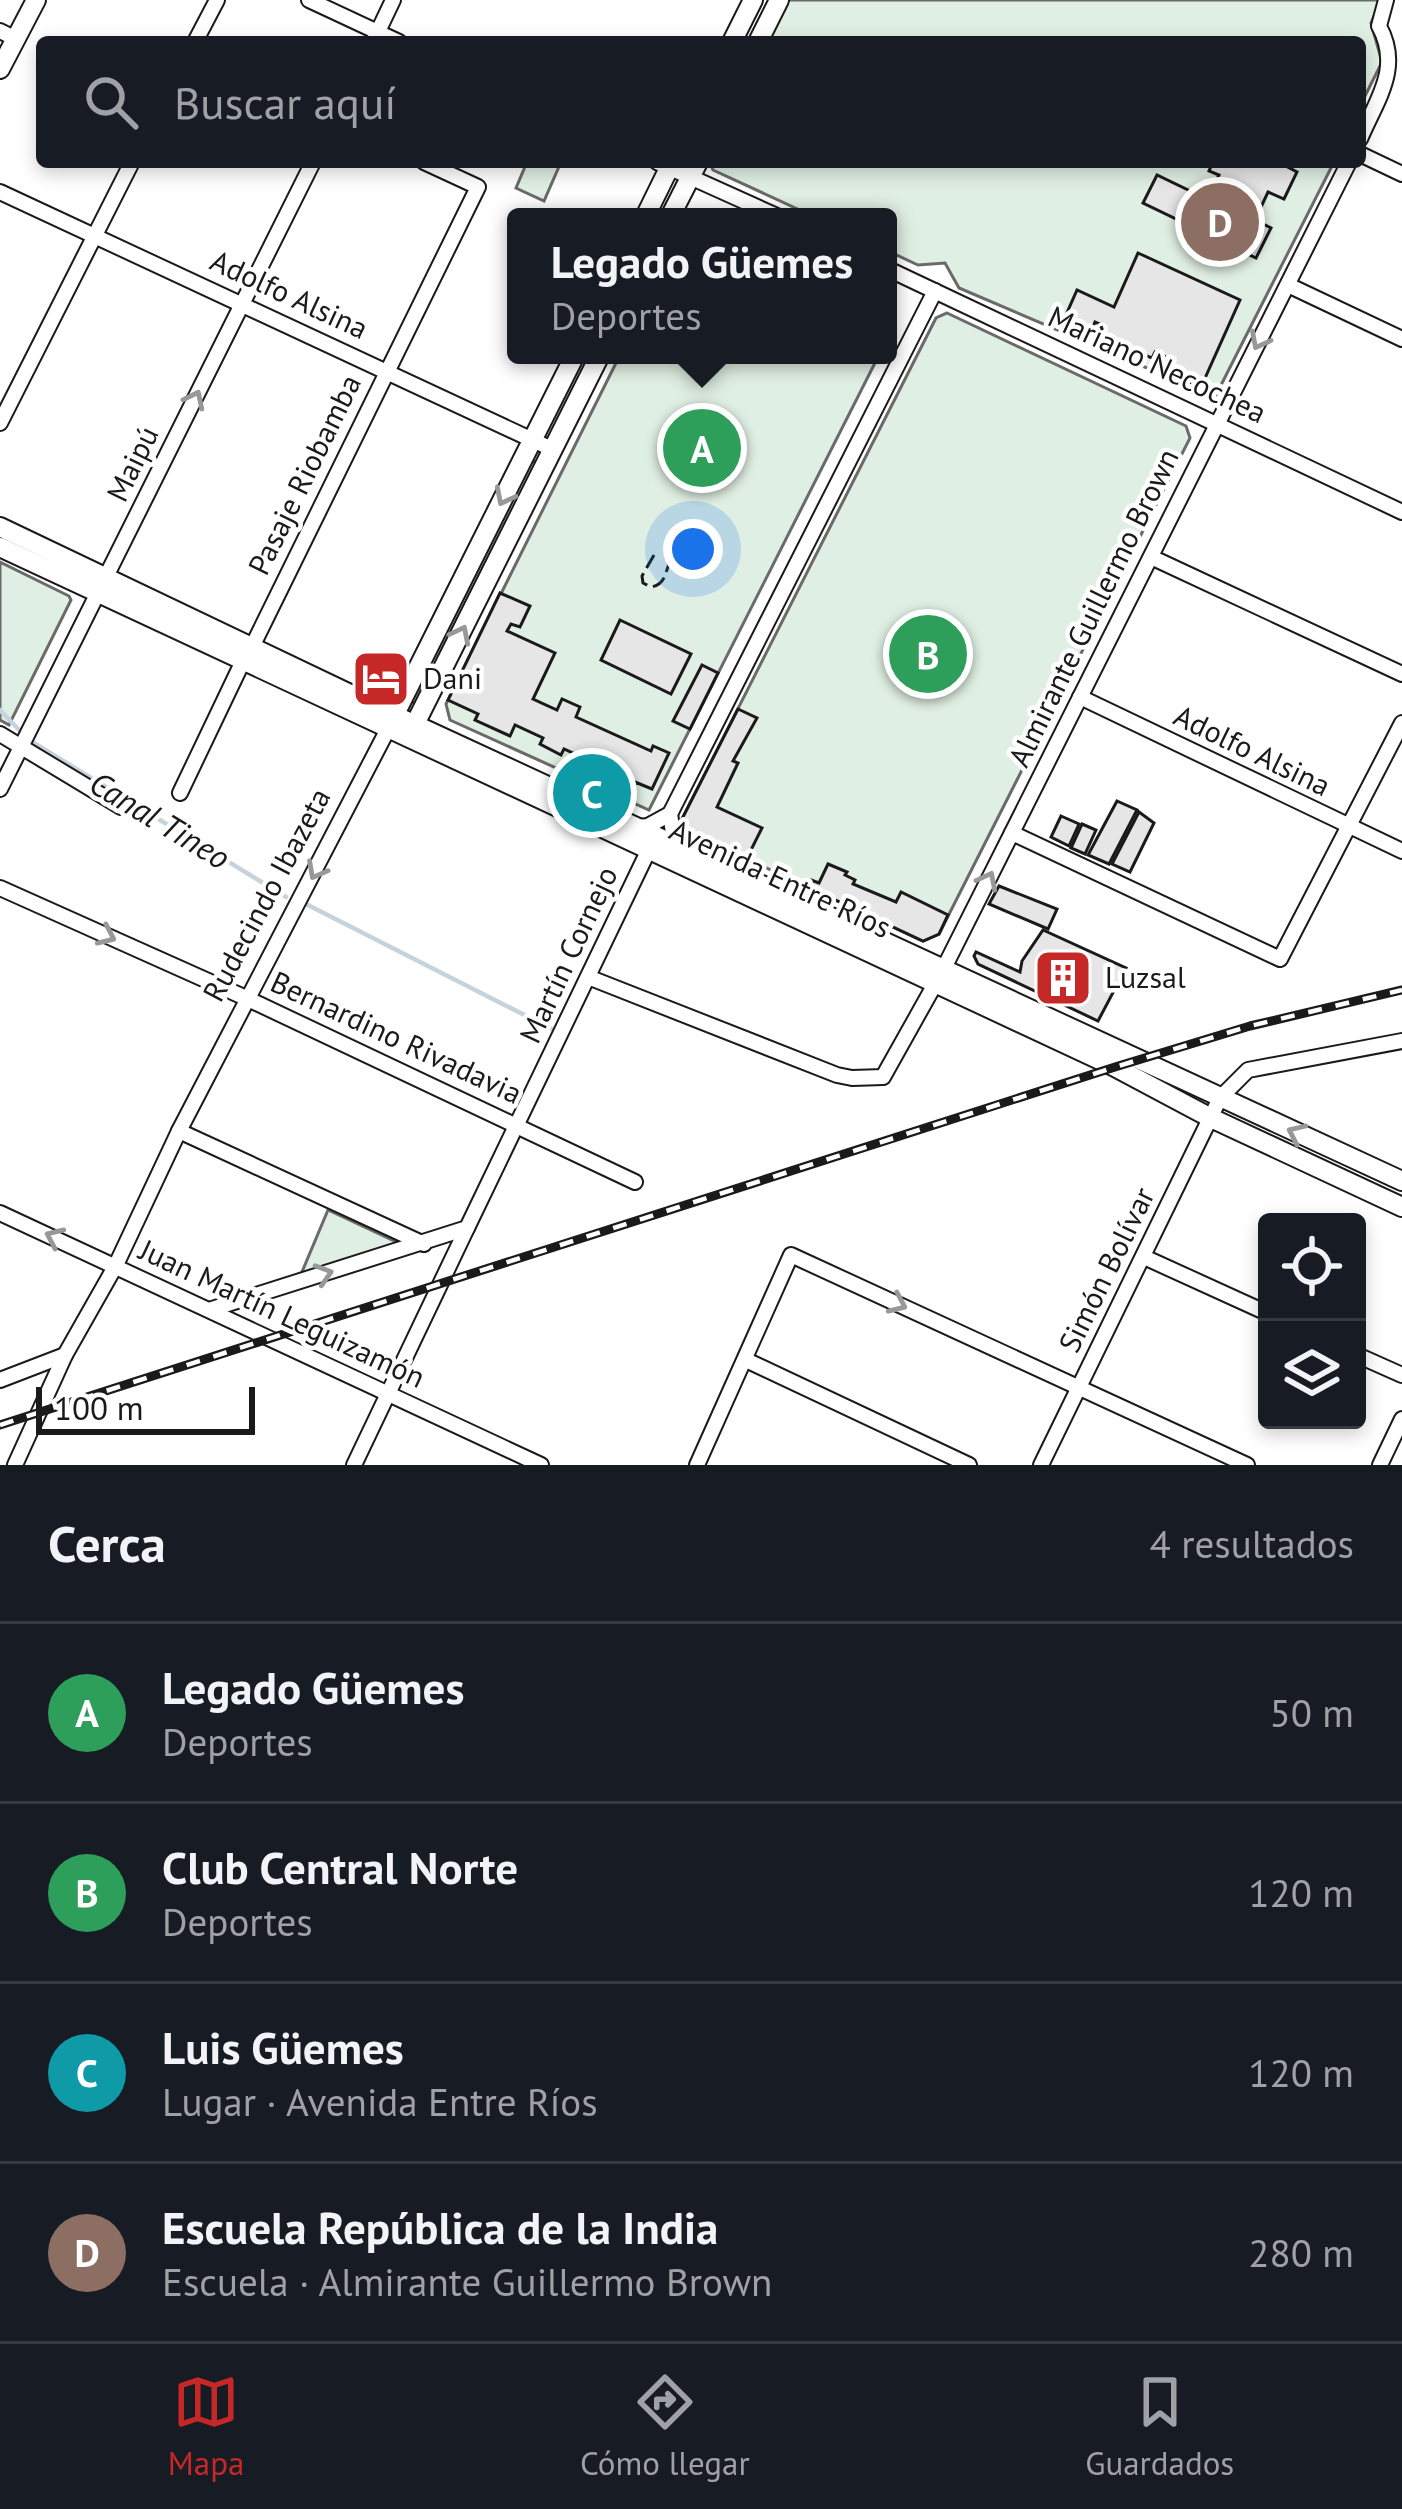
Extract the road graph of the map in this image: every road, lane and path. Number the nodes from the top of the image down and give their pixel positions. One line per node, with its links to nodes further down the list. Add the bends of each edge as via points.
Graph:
1 (36, 0): 8 (main road)
2 (218, 0): 9 (street)
3 (309, 0): 10 (street)
4 (394, 0): 11 (street)
5 (753, 0): 12 (main road)
6 (779, 0): 13 (main road)
7 (1386, 0): 15 (street, via 1379,26 1389,71)
8 (8, 35): 14 (main road)
9 (198, 36)
10 (373, 36)
11 (376, 36)
12 (735, 36)
13 (761, 36)
14 (0, 69)
15 (1366, 125)
16 (1366, 157): 23 (street)
17 (128, 168): 28 (street)
18 (311, 168): 32 (street, Maipú)
19 (437, 168): 36 (street, Pasaje Riobamba, via 478,187)
20 (664, 168): 25 (main road)
21 (1346, 168): 30 (street, Almirante Guillermo Brown)
22 (694, 169): 26 (main road); 27 (street)
23 (1402, 174)
24 (0, 191): 28 (street, Adolfo Alsina)
25 (649, 208)
26 (674, 208)
27 (763, 208)
28 (94, 234): 32 (street, Adolfo Alsina); 38 (street)
29 (897, 273): 31 (street, Mariano Necochea)
30 (1288, 285): 33 (street); 37 (street, Almirante Guillermo Brown, one-way to 37)
31 (935, 291): 37 (street, Mariano Necochea); 57 (street)
32 (242, 302): 36 (street, Adolfo Alsina); 45 (street, Maipú, one-way to 32)
33 (1402, 339)
34 (571, 364): 39 (main road, Rudecindo Ibazeta)
35 (596, 364): 40 (main road)
36 (386, 370): 39 (street, Adolfo Alsina); 46 (street, Pasaje Riobamba)
37 (1216, 422): 41 (street, Mariano Necochea); 44 (street, Almirante Guillermo Brown)
38 (0, 423)
39 (533, 440): 40 (street, Adolfo Alsina); 49 (main road, Rudecindo Ibazeta, one-way to 49)
40 (554, 450): 51 (main road, one-way to 40)
41 (1402, 512)
42 (0, 527): 45 (main road, Avenida Entre Ríos)
43 (0, 547): 45 (main road, Avenida Entre Ríos)
44 (1151, 557): 47 (street); 48 (street, Almirante Guillermo Brown)
45 (103, 588): 46 (main road, Avenida Entre Ríos); 53 (street, Maipú)
46 (248, 654): 49 (main road, Avenida Entre Ríos); 55 (street, Pasaje Riobamba)
47 (1402, 674)
48 (1080, 697): 58 (street, Adolfo Alsina); 59 (street, Almirante Guillermo Brown)
49 (391, 722): 51 (main road, Avenida Entre Ríos); 66 (street, Rudecindo Ibazeta, one-way to 66)
50 (1402, 723): 58 (street)
51 (411, 731): 60 (main road, Avenida Entre Ríos)
52 (0, 734): 53 (street)
53 (20, 745): 54 (street, Maipú); 56 (street)
54 (0, 789)
55 (180, 793)
56 (121, 807)
57 (670, 814): 60 (street, via 648,826); 61 (street)
58 (1350, 828): 59 (street, via 1280,959); 62 (street, Adolfo Alsina)
59 (1012, 833): 64 (street, Almirante Guillermo Brown, one-way to 59)
60 (647, 838): 61 (main road, Avenida Entre Ríos); 64 (main road, Avenida Entre Ríos); 65 (street, Martín Cornejo)
61 (679, 846): 64 (main road, Avenida Entre Ríos)
62 (1402, 851)
63 (0, 888): 66 (street, Bernardino Rivadavia, one-way to 66)
64 (939, 976): 65 (street, Almirante Guillermo Brown, via 883,1076 852,1078); 68 (main road, Avenida Entre Ríos)
65 (588, 977): 71 (street, Martín Cornejo)
66 (246, 998): 71 (street, Bernardino Rivadavia); 72 (street, Rudecindo Ibazeta)
67 (1402, 1041): 69 (street, via 1248,1070)
68 (1100, 1051): 69 (main road, Avenida Entre Ríos); 70 (main road, Avenida Entre Ríos)
69 (1220, 1098): 70 (street, Simón Bolívar); 73 (main road, Avenida Entre Ríos, one-way to 69)
70 (1209, 1118): 75 (main road, Avenida Entre Ríos); 79 (street, Simón Bolívar)
71 (517, 1124): 74 (street, Bernardino Rivadavia); 77 (street, Martín Cornejo)
72 (178, 1131): 78 (street); 80 (street, Rudecindo Ibazeta)
73 (1402, 1181)
74 (635, 1182)
75 (1402, 1207)
76 (0, 1213): 80 (street, Juan Martín Leguizamón, one-way to 76)
77 (467, 1228): 78 (street); 89 (street, Martín Cornejo)
78 (424, 1244): 81 (street, one-way to 78)
79 (1144, 1256): 82 (street); 88 (street, Simón Bolívar)
80 (116, 1265): 81 (street, Juan Martín Leguizamón); 83 (street, Rudecindo Ibazeta)
81 (212, 1309): 89 (street, Juan Martín Leguizamón)
82 (1258, 1309)
83 (65, 1355): 87 (street); 92 (street, Rudecindo Ibazeta)
84 (1366, 1359): 86 (street)
85 (746, 1360): 88 (street, one-way to 88, via 791,1255); 95 (street); 96 (street)
86 (1402, 1376)
87 (0, 1380)
88 (1080, 1387): 91 (street); 97 (street, Simón Bolívar)
89 (388, 1394): 93 (street, Martín Cornejo); 94 (street, Juan Martín Leguizamón)
90 (1402, 1419): 99 (street)
91 (1213, 1458): 98 (street)
92 (15, 1465)
93 (354, 1465)
94 (541, 1465)
95 (697, 1465)
96 (969, 1465)
97 (1041, 1465)
98 (1247, 1465)
99 (1380, 1465)

